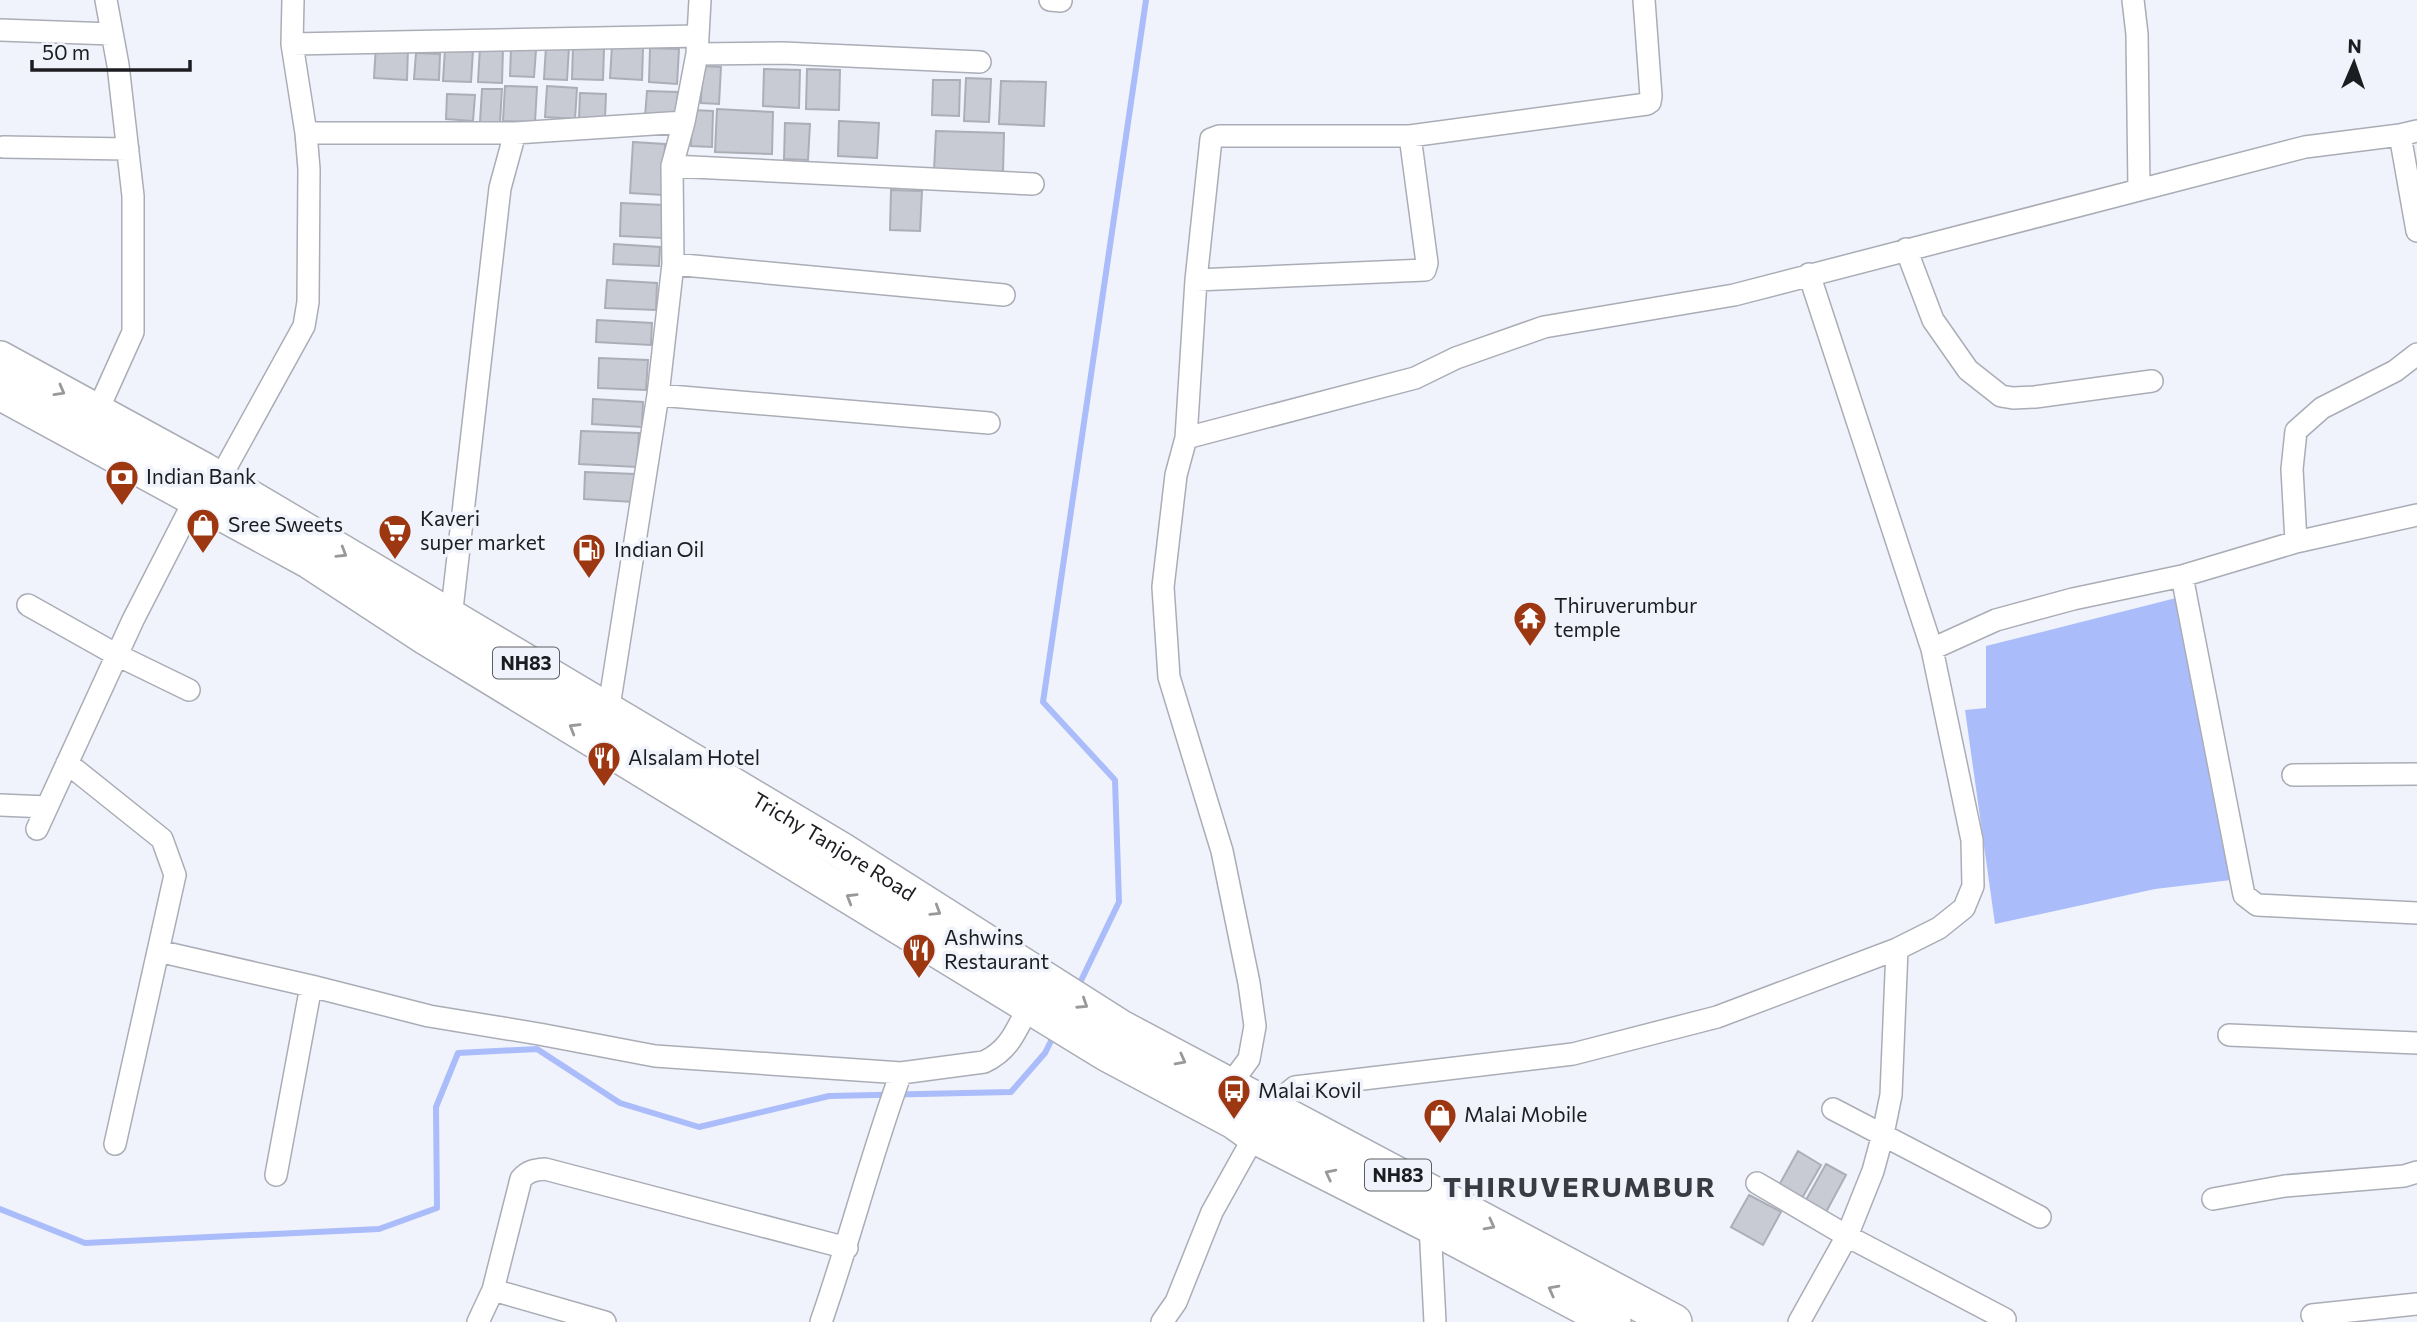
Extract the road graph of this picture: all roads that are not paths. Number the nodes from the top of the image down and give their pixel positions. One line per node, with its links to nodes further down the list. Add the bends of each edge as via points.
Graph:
1 (106, 0): 9 (street)
2 (293, 0): 10 (street)
3 (700, 0): 11 (street)
4 (1050, 0): 7 (street)
5 (1644, 0): 17 (street, via 1649,103)
6 (2133, 0): 22 (street)
7 (1061, 1)
8 (0, 30): 9 (street)
9 (112, 34): 19 (street)
10 (292, 44): 11 (street); 14 (street)
11 (698, 45): 12 (street); 13 (street)
12 (980, 62)
13 (684, 122): 15 (street); 20 (street)
14 (306, 133): 15 (street); 37 (street, via 308,302 304,326)
15 (515, 133): 42 (street, via 500,188)
16 (2408, 133): 22 (street, via 2305,147); 23 (street)
17 (1410, 136): 27 (street, via 1211,139); 27 (street, via 1425,270)
18 (4, 147): 19 (street)
19 (128, 149): 34 (street, via 133,196 133,332)
20 (672, 166): 21 (street); 25 (street)
21 (1033, 184)
22 (2139, 190): 24 (street)
23 (2417, 231)
24 (1906, 249): 26 (street); 31 (street, via 1933,320 1968,370 2001,396 2035,397)
25 (673, 264): 28 (street); 33 (street)
26 (1809, 274): 36 (street, via 1734,295 1544,327 1456,358 1415,378); 43 (street)
27 (1196, 280): 36 (street)
28 (1004, 295)
29 (2417, 354): 39 (street, via 2395,371 2322,408 2296,431 2292,469)
30 (0, 359): 34 (highway, Trichy Tanjore Road / NH83, one-way to 34)
31 (2152, 381)
32 (0, 392): 37 (highway, Trichy Tanjore Road / NH83)
33 (658, 395): 35 (street); 46 (street)
34 (97, 412): 37 (highway, Trichy Tanjore Road / NH83)
35 (989, 423)
36 (1186, 438): 62 (street, via 1176,475 1163,587 1169,677 1222,851 1255,1026 1249,1059)
37 (207, 489): 42 (highway, Trichy Tanjore Road / NH83, one-way to 42); 44 (street); 57 (highway, Trichy Tanjore Road / NH83, one-way to 37, via 426,637)
38 (2417, 515): 39 (street)
39 (2296, 542): 40 (street)
40 (2182, 576): 43 (street, via 1996,620); 53 (street, via 2244,895 2257,905)
41 (28, 605): 44 (street)
42 (451, 618): 46 (highway, Trichy Tanjore Road / NH83)
43 (1932, 649): 54 (street, via 1972,840 1973,886 1964,908 1939,928)
44 (117, 655): 45 (street); 47 (street)
45 (190, 690)
46 (608, 713): 57 (highway, Trichy Tanjore Road / NH83, one-way to 57, via 841,850)
47 (67, 763): 51 (street); 55 (street, via 162,839 175,875)
48 (2417, 774): 49 (street)
49 (2292, 775)
50 (0, 804): 51 (street)
51 (47, 807): 52 (street)
52 (37, 829)
53 (2417, 913)
54 (1897, 948): 64 (street, via 1717,1017 1573,1054 1296,1087); 65 (street, via 1891,1095)
55 (158, 951): 56 (street); 66 (street)
56 (311, 986): 61 (street, via 429,1016 655,1056); 68 (street)
57 (1036, 999): 59 (highway, Trichy Tanjore Road / NH83); 61 (street, via 996,1056)
58 (2229, 1035): 60 (street)
59 (1114, 1041): 62 (highway, Trichy Tanjore Road / NH83, one-way to 62); 64 (highway, Trichy Tanjore Road / NH83, via 1234,1121)
60 (2417, 1043)
61 (899, 1078): 74 (street)
62 (1229, 1086): 64 (highway, Trichy Tanjore Road / NH83)
63 (1833, 1110): 65 (street)
64 (1262, 1122): 72 (highway, Trichy Tanjore Road / NH83, one-way to 64); 82 (street, via 1212,1213 1176,1302); 85 (highway, Trichy Tanjore Road / NH83, one-way to 85)
65 (1883, 1134): 71 (street); 73 (street)
66 (115, 1144)
67 (2417, 1172): 70 (street)
68 (276, 1175)
69 (1757, 1183): 73 (street)
70 (2213, 1199)
71 (2040, 1217)
72 (1430, 1225): 83 (street); 84 (highway, Trichy Tanjore Road / NH83, one-way to 72)
73 (1847, 1236): 78 (street); 86 (street)
74 (847, 1248): 75 (street, via 536,1170 521,1179); 81 (street)
75 (493, 1290): 79 (street); 80 (street)
76 (2417, 1304): 77 (street)
77 (2312, 1315)
78 (2005, 1319)
79 (478, 1322)
80 (605, 1322)
81 (821, 1322)
82 (1162, 1322)
83 (1434, 1322)
84 (1614, 1322)
85 (1674, 1322)
86 (1799, 1322)

